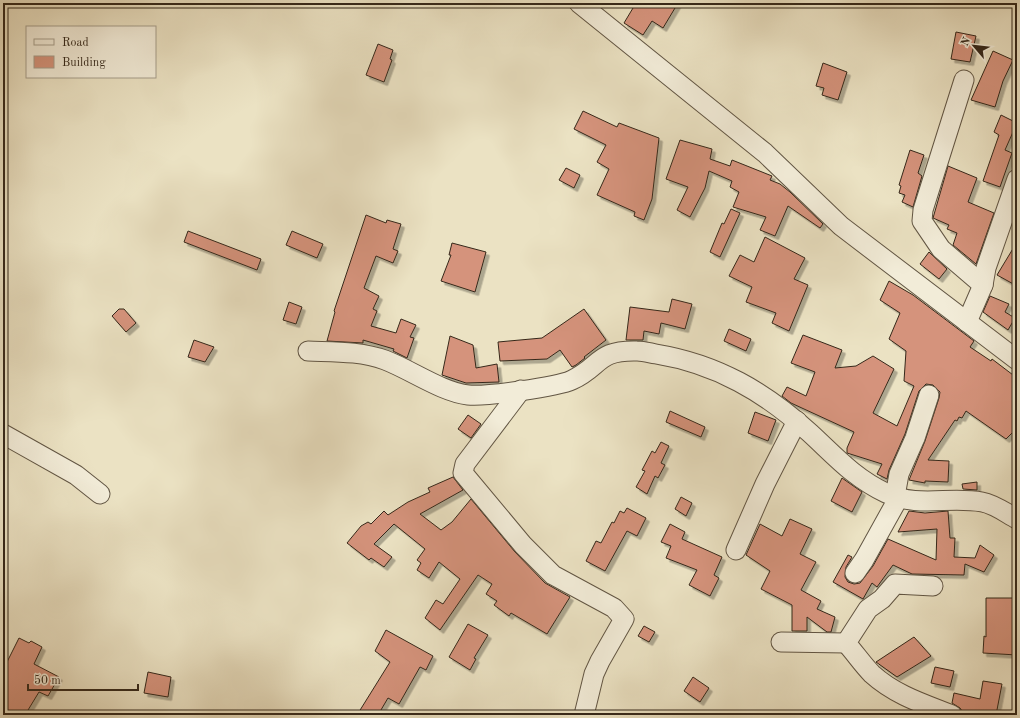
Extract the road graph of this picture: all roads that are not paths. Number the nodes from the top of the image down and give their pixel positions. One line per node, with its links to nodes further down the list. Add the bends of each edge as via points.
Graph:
1 (579, 3): 5 (street, via 765,153 841,226)
2 (964, 80): 4 (street, via 923,210 922,221 941,249)
3 (1017, 180): 4 (street, via 986,268)
4 (983, 285): 5 (street)
5 (967, 322): 7 (street)
6 (308, 351): 8 (street, via 372,356 460,394)
7 (1017, 360)
8 (521, 390): 10 (street, via 569,381 602,357 614,352 640,351 693,362 725,375 767,398); 20 (street, via 465,464 463,473 523,545 553,575 614,608 624,619 594,674)
9 (929, 395): 13 (street, via 915,438 898,474)
10 (797, 421): 13 (street, via 858,477 886,493); 15 (street)
11 (3, 434): 12 (street, via 76,475)
12 (100, 494)
13 (897, 496): 14 (street, via 929,502 982,502); 16 (street)
14 (1017, 519)
15 (736, 550)
16 (855, 573)
17 (933, 586): 19 (street, via 895,584 882,599 868,609)
18 (780, 642): 19 (street)
19 (846, 643): 21 (street, via 872,674 893,690)
20 (584, 715)
21 (952, 715)

